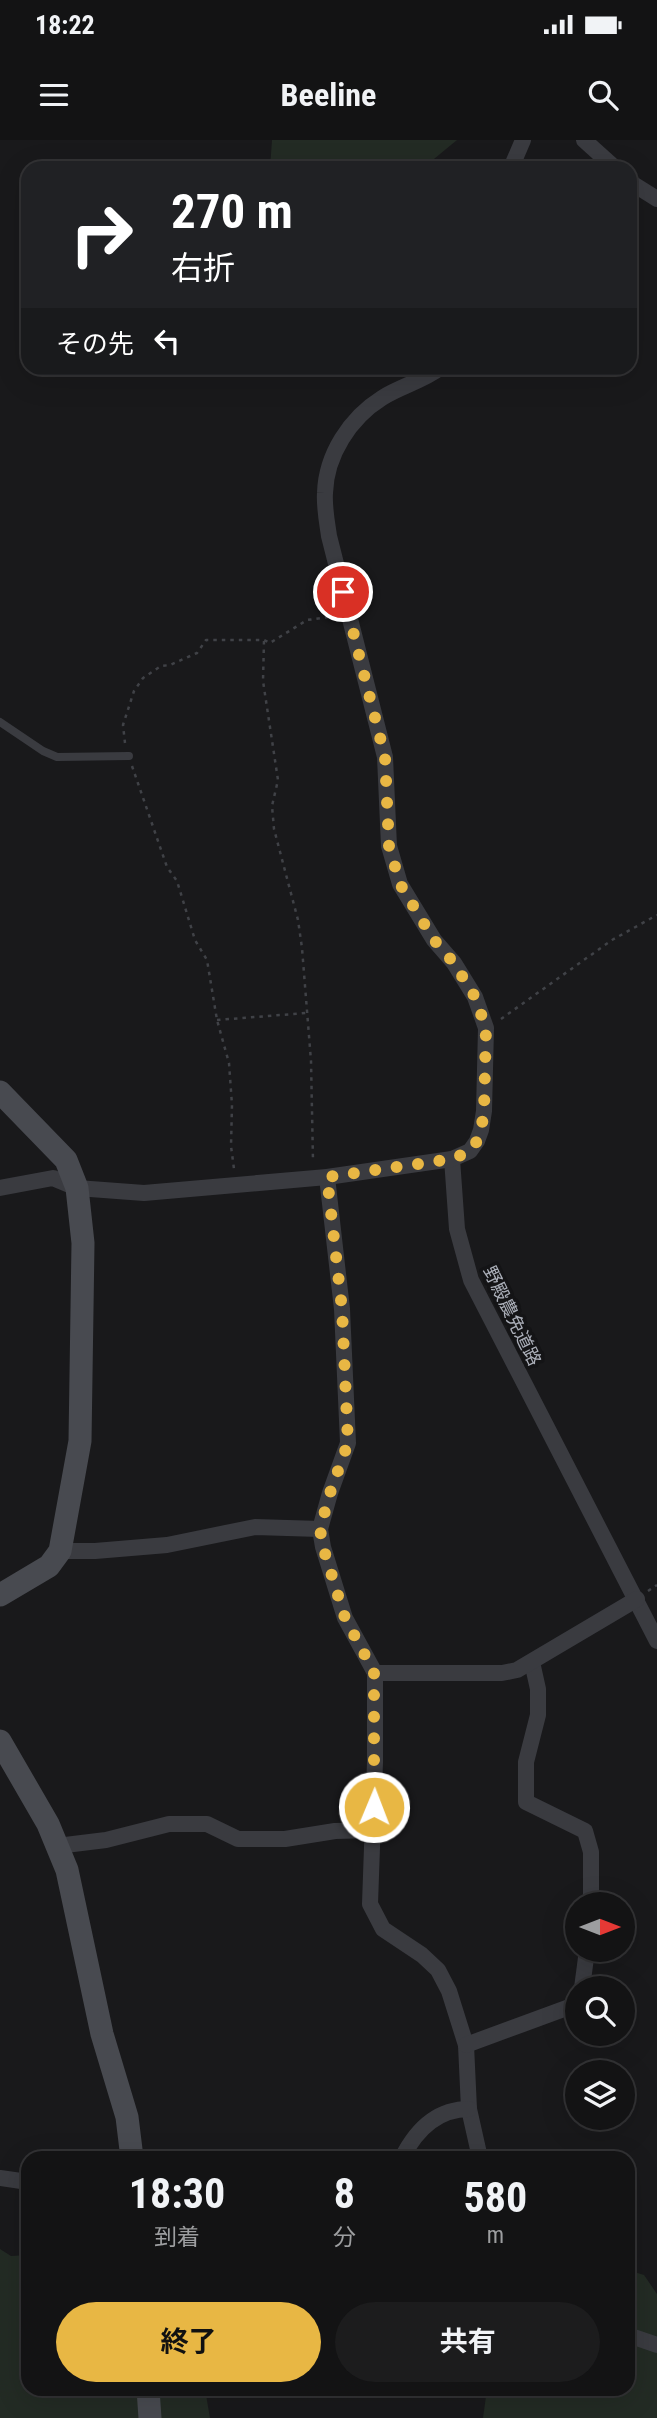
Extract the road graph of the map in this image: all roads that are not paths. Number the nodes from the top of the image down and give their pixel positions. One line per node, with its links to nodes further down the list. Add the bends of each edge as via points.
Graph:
1 (523, 140): 3 (street)
2 (583, 140): 4 (street)
3 (513, 161)
4 (607, 161)
5 (637, 186): 6 (street)
6 (657, 199)
7 (428, 375): 11 (street, via 383,397 343,435 328,467 325,506 385,757 393,862 412,906 475,997 486,1028 481,1130 470,1151)
8 (0, 722): 9 (lane, via 57,757)
9 (129, 756)
10 (0, 1093): 14 (street, via 66,1160)
11 (452, 1159): 12 (street); 18 (street, 野殿農免道路, via 457,1229 471,1280)
12 (320, 1177): 14 (street, via 144,1193); 15 (street, via 342,1309 348,1443)
13 (0, 1188): 14 (street, via 53,1178)
14 (77, 1188): 16 (street, via 82,1243 80,1441)
15 (320, 1529): 16 (street, via 255,1527 167,1545); 21 (street, via 345,1618)
16 (61, 1551): 17 (street, via 50,1566)
17 (0, 1595)
18 (637, 1599): 19 (street, 野殿農免道路); 20 (street)
19 (657, 1642)
20 (532, 1662): 21 (street, via 502,1672); 25 (street, via 538,1715 526,1762 526,1802 585,1831 591,1852)
21 (374, 1672): 23 (street)
22 (0, 1741): 24 (street)
23 (373, 1830): 24 (street, via 239,1839 207,1824 169,1824 106,1840); 27 (street, via 369,1878 373,1913 383,1929 438,1970)
24 (57, 1846): 29 (street, via 68,1870)
25 (591, 1892)
26 (565, 2009): 27 (street)
27 (466, 2045): 28 (street)
28 (469, 2109): 30 (street, via 454,2109 434,2118); 31 (street)
29 (131, 2151)
30 (405, 2151)
31 (478, 2151)
32 (0, 2178): 33 (street)
33 (21, 2181)
34 (635, 2337): 35 (street)
35 (657, 2345)
36 (148, 2396): 37 (street)
37 (150, 2418)

